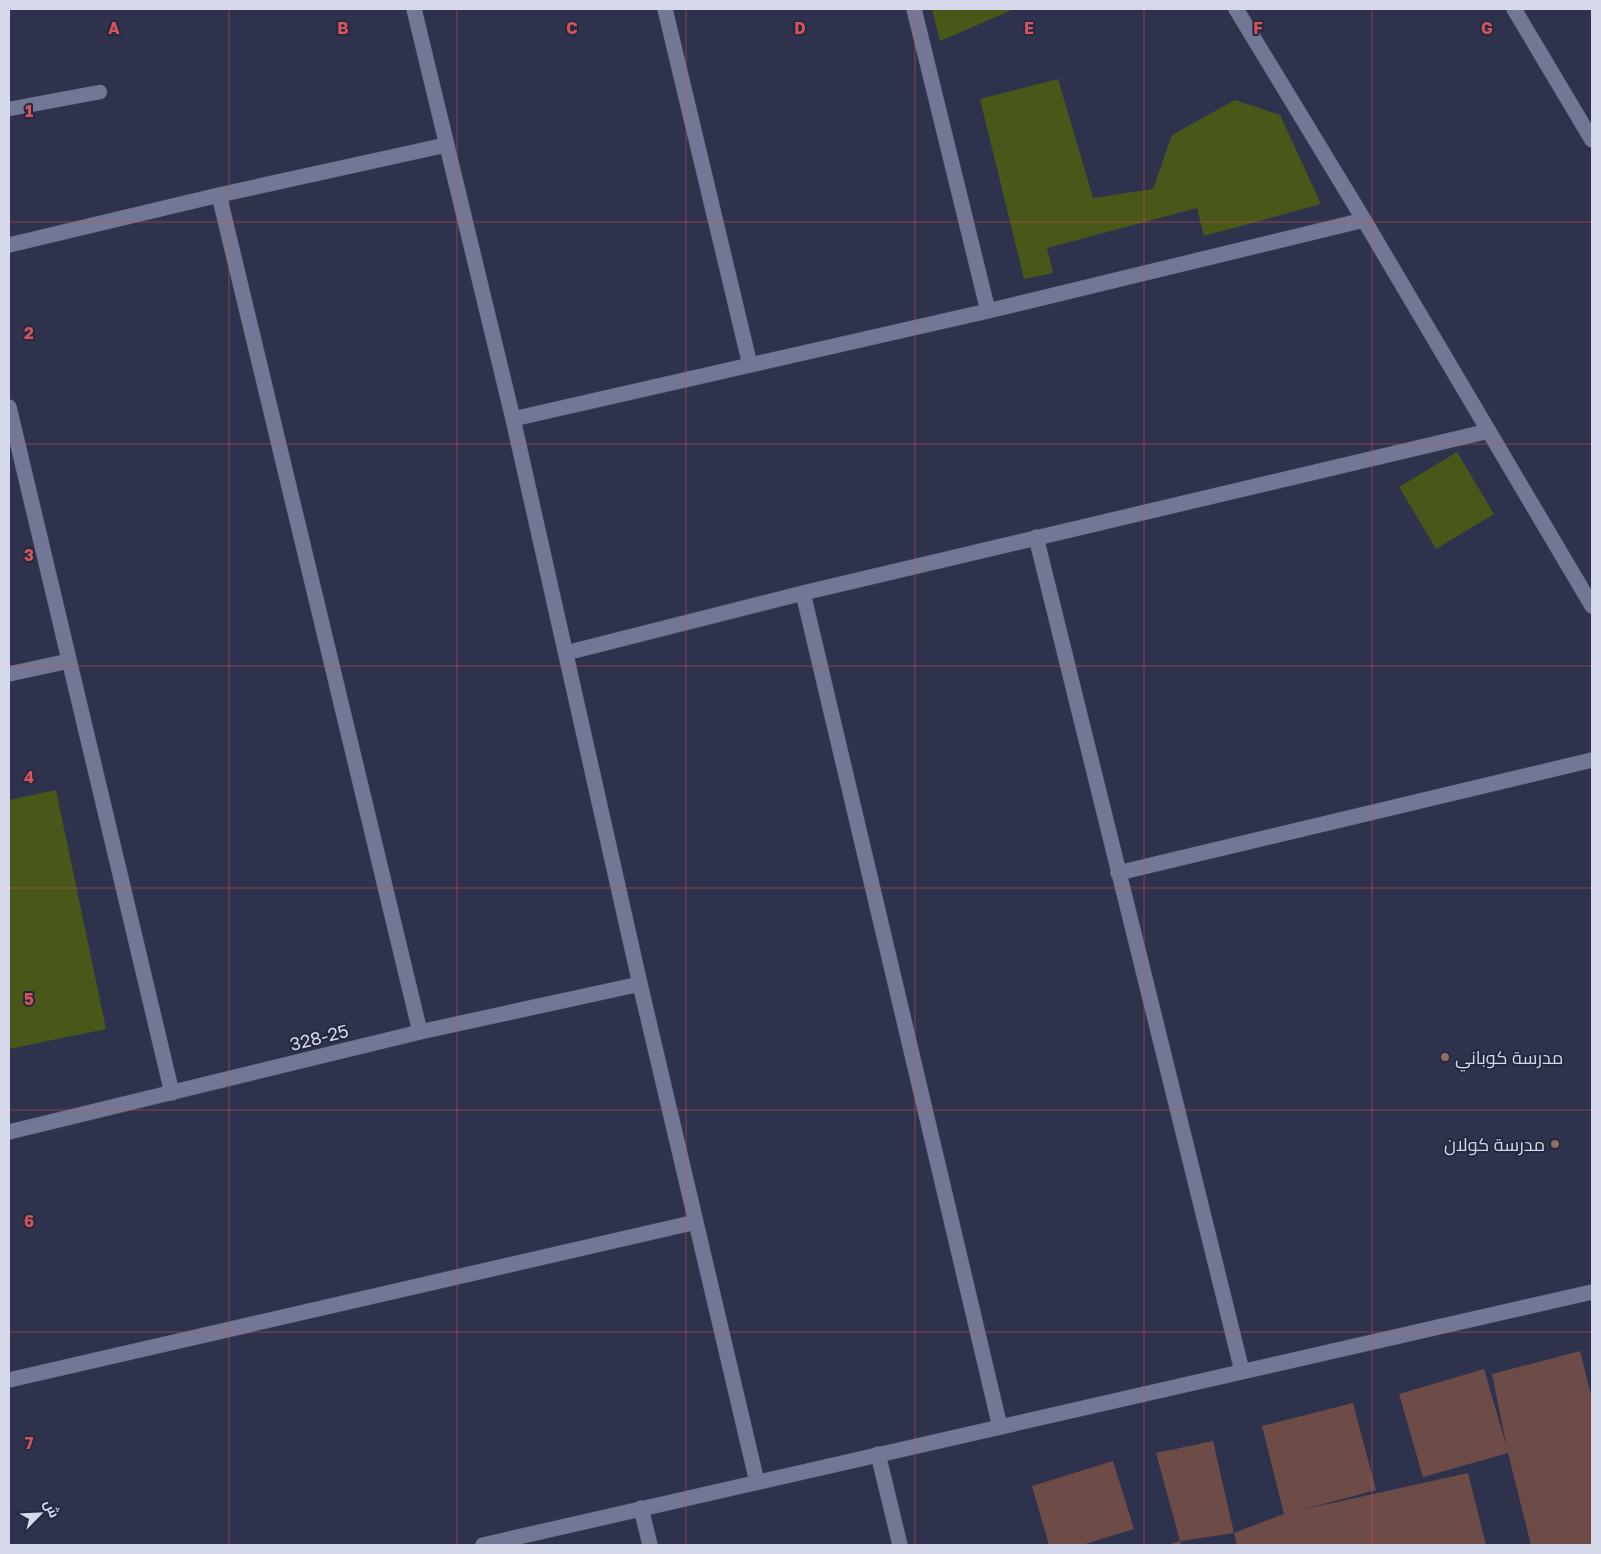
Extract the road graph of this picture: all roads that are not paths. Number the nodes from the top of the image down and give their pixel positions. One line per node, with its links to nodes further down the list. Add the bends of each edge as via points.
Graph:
1 (414, 9): 9 (street)
2 (665, 9): 14 (street)
3 (914, 9): 13 (street)
4 (1236, 9): 11 (street)
5 (1514, 9): 8 (street)
6 (100, 92): 7 (lane)
7 (9, 109)
8 (1592, 140)
9 (446, 145): 10 (street); 16 (street)
10 (219, 195): 12 (street); 27 (street)
11 (1364, 220): 13 (street); 17 (street)
12 (9, 245)
13 (988, 311): 14 (street)
14 (750, 365): 16 (street)
15 (9, 407): 22 (street)
16 (513, 419): 21 (street)
17 (1489, 431): 18 (street); 20 (street)
18 (1036, 537): 19 (street); 25 (street)
19 (803, 593): 21 (street); 34 (street)
20 (1592, 606)
21 (566, 653): 26 (street)
22 (69, 661): 23 (street); 28 (street)
23 (9, 674)
24 (1592, 760): 25 (street)
25 (1118, 873): 32 (street)
26 (640, 984): 27 (street, 328-25); 30 (street)
27 (420, 1032): 28 (street, 328-25)
28 (172, 1093): 29 (street, 328-25)
29 (9, 1132)
30 (696, 1222): 33 (street); 36 (street)
31 (1592, 1292): 32 (street)
32 (1242, 1371): 34 (street)
33 (9, 1380)
34 (1000, 1427): 35 (street)
35 (878, 1454): 36 (street); 40 (street)
36 (757, 1482): 37 (street)
37 (641, 1508): 38 (street); 39 (street)
38 (483, 1545)
39 (650, 1545)
40 (900, 1545)

